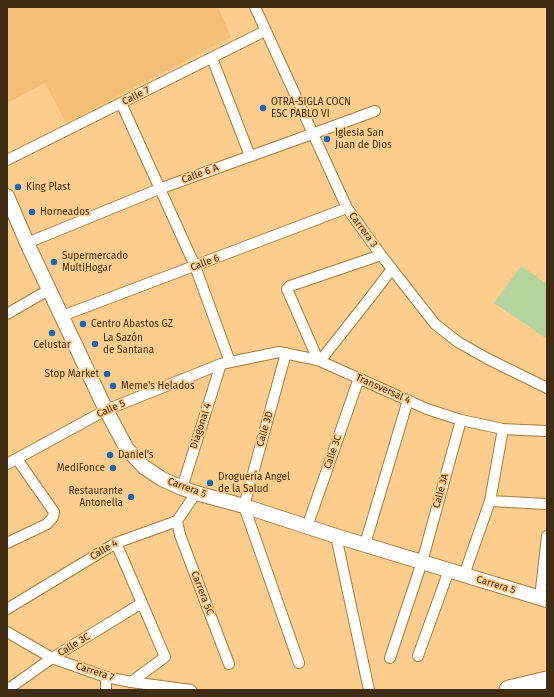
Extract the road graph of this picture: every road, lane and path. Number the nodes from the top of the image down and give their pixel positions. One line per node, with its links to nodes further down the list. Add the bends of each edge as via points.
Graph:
1 (255, 7): 2 (street, Carrera 3)
2 (265, 31): 3 (street, Calle 7); 6 (street, Carrera 3)
3 (212, 58): 4 (street, Calle 7); 7 (street)
4 (121, 103): 8 (street, Calle 7); 9 (street)
5 (375, 111): 6 (street, Calle 6 A)
6 (312, 134): 7 (street, Calle 6 A); 11 (street, Carrera 3)
7 (250, 156): 9 (street, Calle 6 A)
8 (7, 160)
9 (159, 188): 12 (street, Calle 6 A); 14 (street)
10 (7, 196): 12 (street, Carrera 5)
11 (347, 208): 13 (street, Carrera 3); 14 (street, Calle 6)
12 (28, 243): 16 (street, Carrera 5)
13 (381, 256): 15 (street, Carrera 3); 20 (street, via 287,289)
14 (195, 266): 18 (street, Calle 6); 21 (street)
15 (392, 269): 20 (street); 23 (street, Carrera 3, via 435,324 458,342)
16 (50, 289): 17 (street); 18 (street, Carrera 5)
17 (7, 314)
18 (62, 316): 25 (street, Carrera 5)
19 (286, 353): 20 (street, Transversal 4); 21 (street, Transversal 4, via 279,352); 35 (street, Calle 3D)
20 (319, 361): 22 (street, Transversal 4)
21 (226, 363): 25 (street, Calle 5); 31 (street, Diagonal 4)
22 (359, 378): 24 (street, Transversal 4); 37 (street, Calle 3C)
23 (547, 388)
24 (408, 400): 26 (street, Transversal 4); 42 (street)
25 (106, 410): 29 (street, Calle 5); 31 (street, Carrera 5, via 127,449 144,467)
26 (461, 420): 27 (street, Transversal 4); 43 (street, Calle 3A)
27 (503, 428): 28 (street, Transversal 4); 33 (street)
28 (547, 431)
29 (16, 459): 30 (street, Calle 5); 40 (street, via 54,512 48,524)
30 (7, 464)
31 (182, 488): 32 (street, Carrera 5)
32 (196, 493): 35 (street, Carrera 5); 36 (street)
33 (490, 501): 34 (street); 45 (street)
34 (547, 504)
35 (244, 506): 37 (street, Carrera 5); 53 (street)
36 (178, 521): 41 (street, Calle 4); 54 (street, Carrera 5C, via 180,535)
37 (307, 526): 38 (street, Carrera 5)
38 (336, 536): 42 (street, Carrera 5); 62 (street)
39 (547, 536): 46 (street)
40 (7, 542)
41 (116, 542): 47 (street); 48 (street, Calle 4)
42 (365, 544): 43 (street, Carrera 5)
43 (422, 562): 44 (street, Carrera 5); 52 (street, Calle 3A)
44 (449, 570): 45 (street, Carrera 5); 50 (street)
45 (464, 575): 46 (street, Carrera 5)
46 (543, 599)
47 (142, 602): 51 (street, Calle 3C); 57 (street, via 165,657)
48 (7, 609)
49 (7, 632): 51 (street, Carrera 7)
50 (418, 656)
51 (52, 658): 55 (street, Carrera 7); 58 (street, Calle 3C)
52 (390, 658)
53 (299, 663)
54 (229, 664)
55 (106, 677): 57 (street, Carrera 7); 60 (street)
56 (547, 681): 63 (highway)
57 (131, 682): 61 (street, Carrera 7)
58 (19, 686): 59 (street, Calle 3C)
59 (7, 690)
60 (106, 690)
61 (191, 690)
62 (369, 690)
63 (509, 690)

